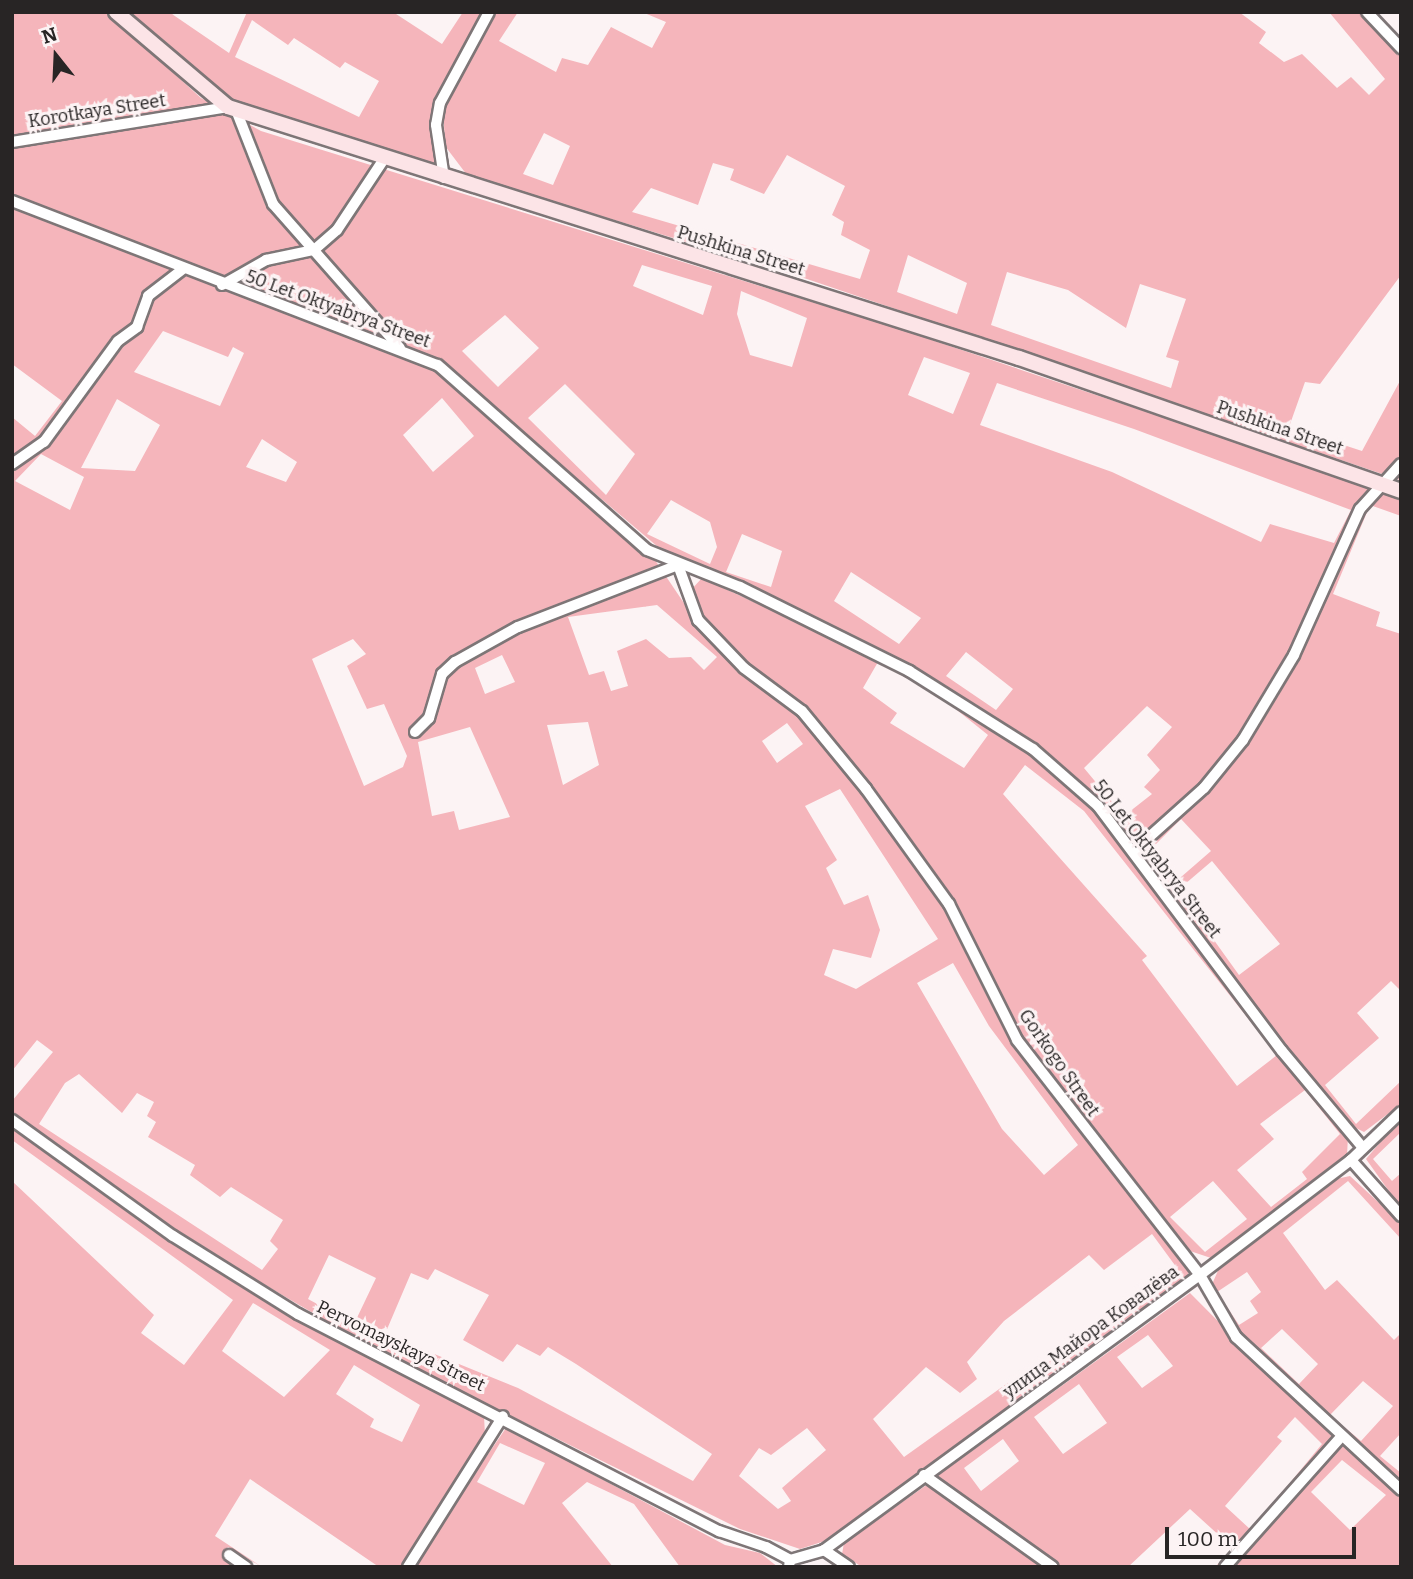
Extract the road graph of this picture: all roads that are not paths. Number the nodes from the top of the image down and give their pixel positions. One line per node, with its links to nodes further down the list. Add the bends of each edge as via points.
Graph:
1 (116, 12): 5 (street, Pushkina Street)
2 (489, 12): 8 (street, via 440,103 436,125)
3 (1367, 12): 4 (street)
4 (1401, 48)
5 (232, 108): 6 (street, Korotkaya Street); 7 (street, Pushkina Street); 10 (street, via 272,205)
6 (12, 142)
7 (384, 159): 8 (street, Pushkina Street); 10 (street, via 337,230)
8 (444, 178): 16 (street, Pushkina Street, via 1019,358)
9 (12, 201): 11 (street, 50 Let Oktyabrya Street)
10 (314, 250): 12 (street, via 266,260); 13 (street)
11 (183, 269): 12 (street, 50 Let Oktyabrya Street); 14 (street, via 148,296 137,327 118,341 44,442)
12 (222, 285): 13 (street, 50 Let Oktyabrya Street)
13 (400, 348): 18 (street, 50 Let Oktyabrya Street, via 438,365 647,550)
14 (12, 464)
15 (1401, 464): 16 (street)
16 (1380, 483): 17 (street, Pushkina Street); 20 (street, via 1360,509 1294,655 1243,740 1204,788 1147,839)
17 (1401, 491)
18 (678, 565): 19 (street, via 518,627 455,662 442,674 429,718); 20 (street, 50 Let Oktyabrya Street, via 740,587 975,710 1065,772); 26 (street, Gorkogo Street, via 698,620 744,668 802,711 866,789 949,904 1017,1041)
19 (415, 732)
20 (1137, 857): 23 (street, 50 Let Oktyabrya Street)
21 (1401, 1112): 23 (street, улица Майора Ковалёва)
22 (12, 1120): 27 (street, Pervomayskaya Street, via 173,1236 298,1314)
23 (1363, 1148): 24 (street, улица Майора Ковалёва)
24 (1351, 1160): 25 (street); 26 (street, улица Майора Ковалёва)
25 (1401, 1216)
26 (1199, 1275): 28 (street, Gorkogo Street, via 1236,1337); 29 (street, улица Майора Ковалёва)
27 (503, 1416): 33 (street, Pervomayskaya Street); 35 (street)
28 (1339, 1439): 30 (street, Gorkogo Street); 38 (street)
29 (924, 1475): 31 (street, улица Майора Ковалёва); 37 (street)
30 (1401, 1490)
31 (824, 1550): 33 (street, улица Майора Ковалёва); 36 (street)
32 (229, 1555): 34 (street)
33 (790, 1564)
34 (246, 1567)
35 (408, 1567)
36 (849, 1567)
37 (1053, 1567)
38 (1225, 1567)

